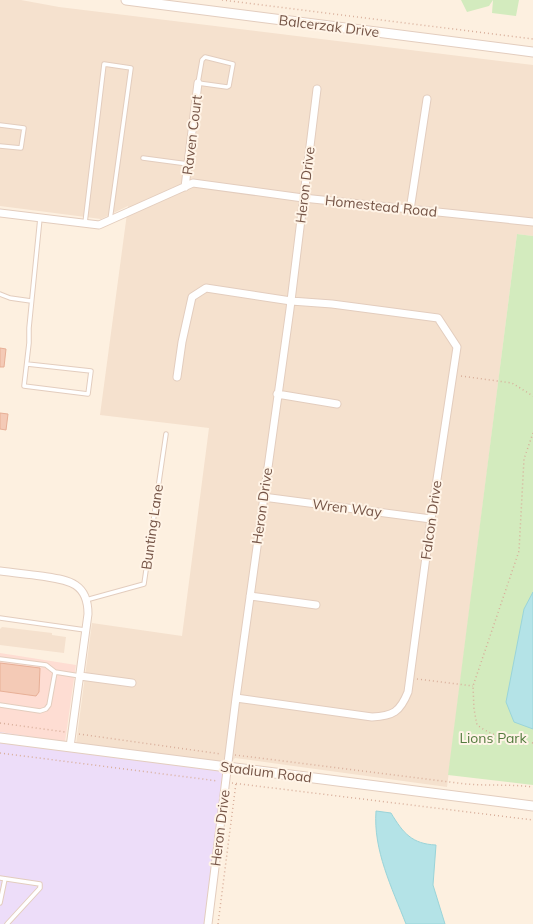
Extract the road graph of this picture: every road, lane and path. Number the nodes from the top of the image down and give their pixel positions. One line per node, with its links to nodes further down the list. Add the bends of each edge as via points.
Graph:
1 (126, 0): 4 (street, Balcerzak Drive)
2 (222, 0): 3 (path)
3 (533, 39)
4 (533, 52)
5 (198, 83): 5 (lane, via 203,58 233,64 229,86); 11 (street, Raven Court)
6 (317, 89): 13 (street, Heron Drive)
7 (427, 99): 14 (street)
8 (0, 125): 9 (lane, via 24,128 21,148)
9 (0, 146)
10 (144, 158): 11 (lane)
11 (188, 164): 12 (street, Raven Court)
12 (185, 187): 13 (street, Homestead Road, via 193,183); 17 (street, Homestead Road)
13 (303, 198): 14 (street, Homestead Road); 22 (street, Heron Drive)
14 (410, 210): 18 (street, Homestead Road)
15 (0, 213): 16 (street, Homestead Road)
16 (40, 218): 19 (street, Homestead Road); 21 (lane)
17 (110, 221): 19 (street, Homestead Road, via 99,225); 19 (lane, via 131,68 104,64)
18 (533, 222)
19 (85, 223)
20 (0, 294): 21 (lane)
21 (32, 301): 23 (lane)
22 (291, 301): 24 (street, Falcon Drive, via 438,318 457,347); 25 (street, via 206,288 192,297); 26 (street, Heron Drive)
23 (27, 364): 23 (lane, via 24,386 88,394 90,371)
24 (453, 375): 27 (path, via 512,383); 32 (street, Falcon Drive)
25 (177, 377)
26 (277, 394): 28 (street); 31 (street, Heron Drive)
27 (533, 396)
28 (337, 404)
29 (533, 433): 44 (path, via 524,459 519,550)
30 (166, 434): 35 (lane, Bunting Lane, via 144,584)
31 (263, 497): 32 (street, Wren Way); 34 (street, Heron Drive)
32 (431, 519): 42 (street, Falcon Drive)
33 (0, 571): 35 (street, via 71,581)
34 (250, 596): 36 (street); 45 (street, Heron Drive)
35 (86, 600): 38 (street)
36 (316, 605)
37 (0, 618): 38 (lane)
38 (86, 630): 41 (street)
39 (0, 659): 40 (lane, via 46,665)
40 (55, 672): 41 (lane); 46 (lane, via 48,708 40,711)
41 (80, 676): 43 (street); 48 (street)
42 (410, 678): 44 (path); 45 (street, Falcon Drive, via 403,704 396,711 384,716 372,717)
43 (132, 683)
44 (473, 686): 50 (path, via 477,725 502,739)
45 (236, 698): 53 (street, Heron Drive)
46 (0, 705)
47 (0, 723): 48 (path)
48 (72, 733): 51 (street); 53 (path)
49 (0, 738): 51 (street, Stadium Road)
50 (533, 743)
51 (70, 747): 54 (street, Stadium Road)
52 (0, 753): 55 (path)
53 (229, 755): 54 (street, Heron Drive); 57 (path, via 484,786 508,784)
54 (228, 768): 55 (street, Heron Drive); 58 (street, Stadium Road)
55 (226, 782): 56 (path); 63 (street, Heron Drive)
56 (236, 783): 59 (path); 64 (path)
57 (533, 787)
58 (533, 806)
59 (533, 820)
60 (2, 879): 61 (lane); 62 (lane, via 38,883 40,886)
61 (0, 903)
62 (7, 924)
63 (208, 924)
64 (218, 924)

